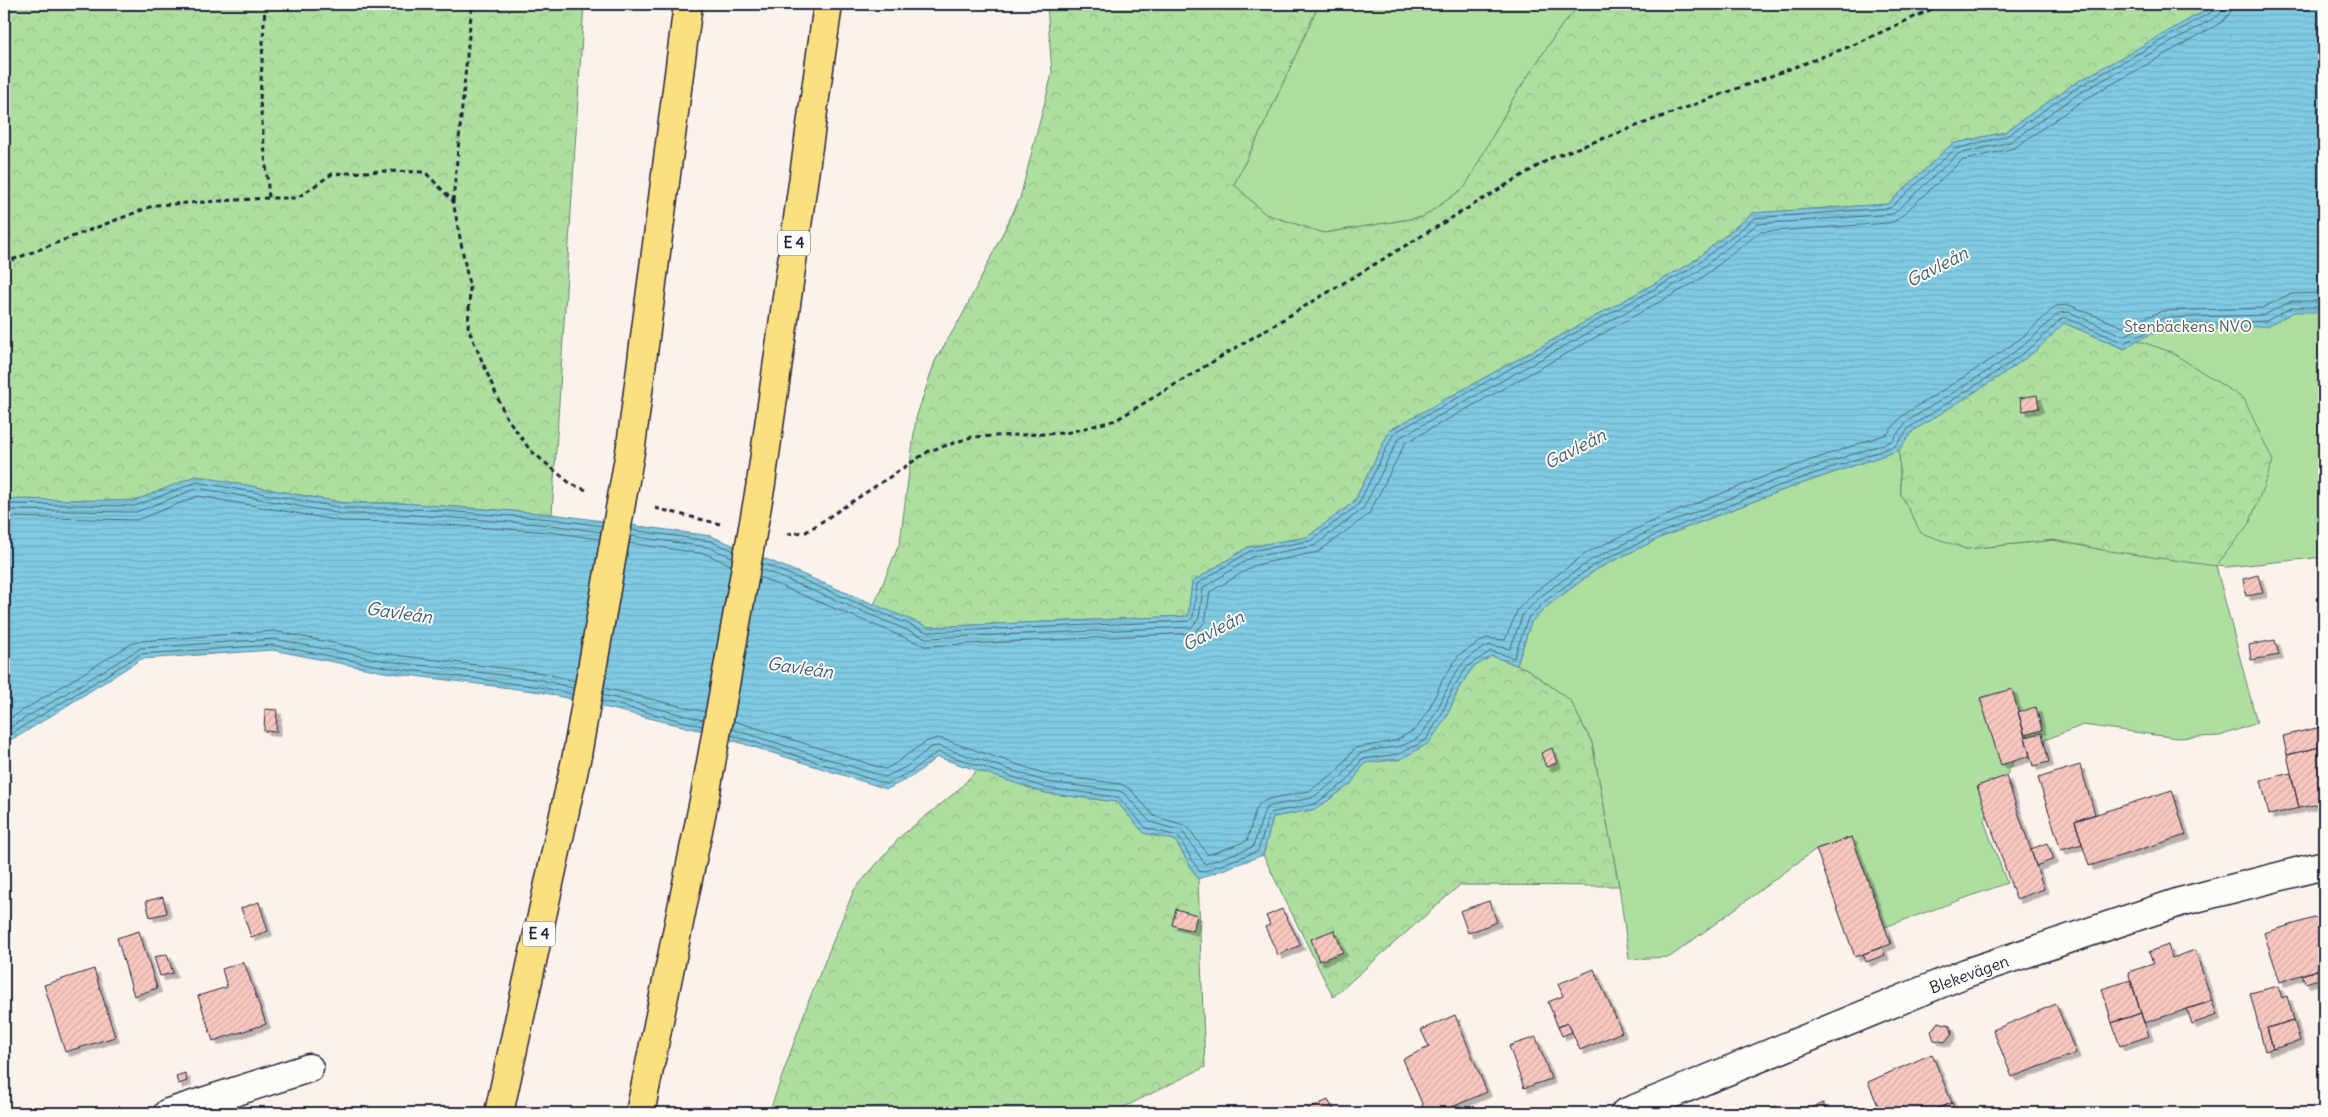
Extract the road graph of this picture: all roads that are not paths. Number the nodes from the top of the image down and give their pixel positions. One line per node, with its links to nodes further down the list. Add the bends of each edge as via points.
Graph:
1 (688, 4): 6 (highway, E 4, bridge, via 632,446 577,754)
2 (828, 4): 7 (highway, E 4, bridge, via 761,483 706,791)
3 (2324, 865): 8 (street, Blekevägen, via 2180,902 1966,973)
4 (309, 1068): 5 (street)
5 (168, 1113)
6 (499, 1113)
7 (640, 1113)
8 (1625, 1113)

